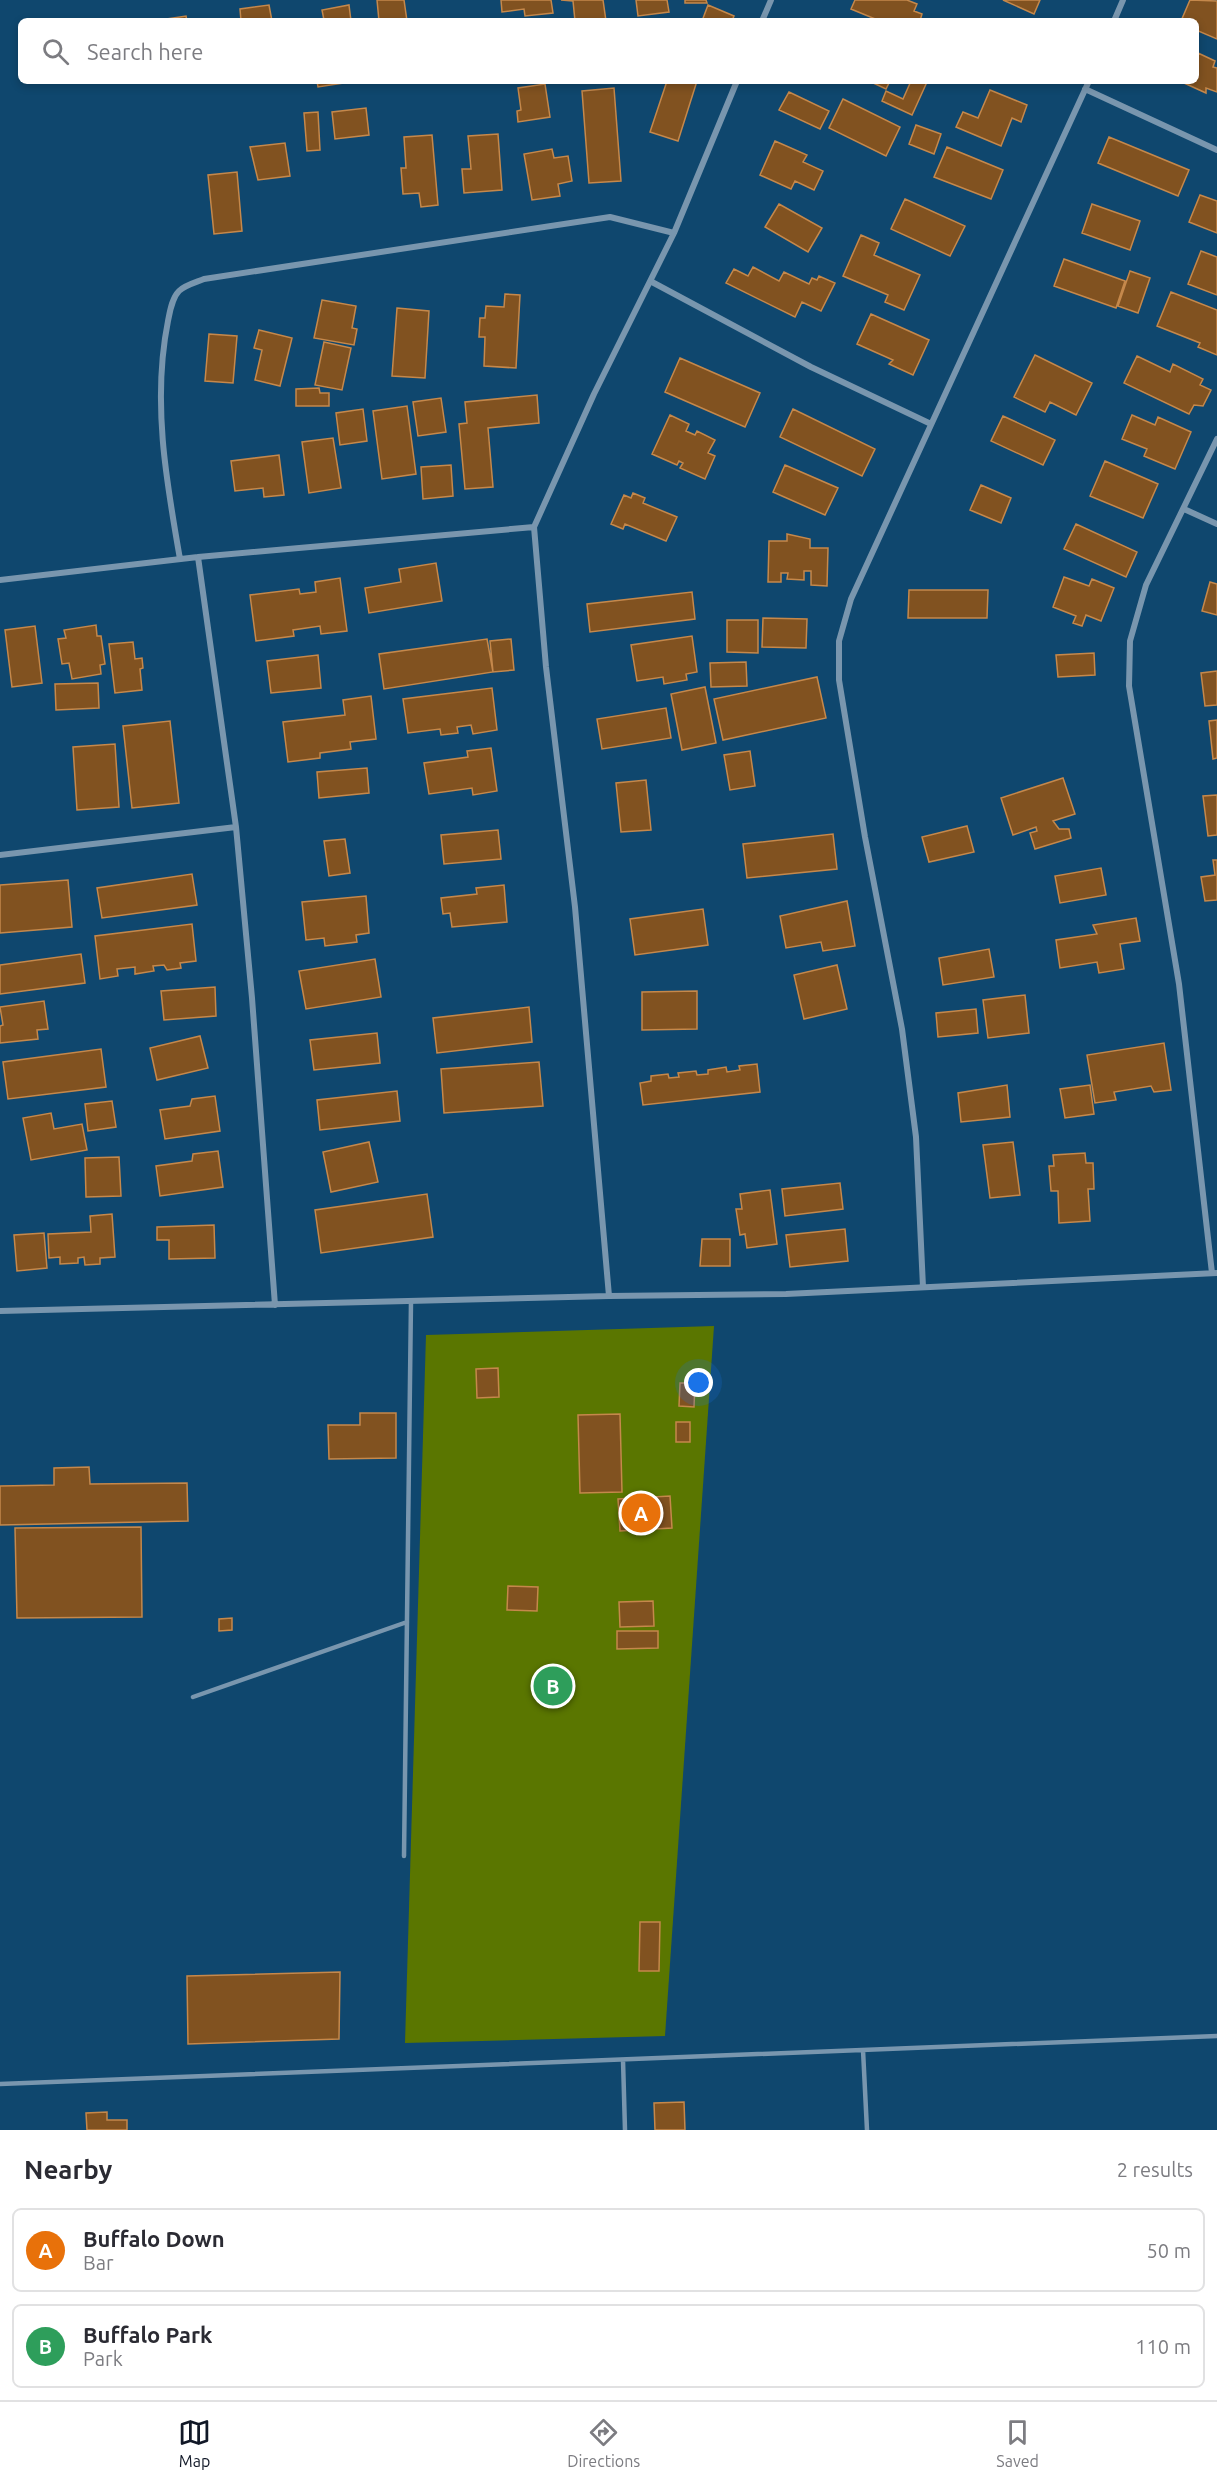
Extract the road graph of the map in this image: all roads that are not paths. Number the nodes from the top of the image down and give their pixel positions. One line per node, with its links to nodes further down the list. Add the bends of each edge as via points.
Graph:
1 (771, 0): 3 (street)
2 (1123, 0): 4 (street)
3 (763, 18)
4 (1115, 18)
5 (736, 84): 9 (street)
6 (1088, 84): 7 (street)
7 (1085, 89): 8 (street); 11 (street)
8 (1217, 150)
9 (674, 233): 10 (street); 17 (street, via 610,217 204,279 180,291 172,304 165,338 161,392 162,443)
10 (652, 282): 11 (street, via 811,367); 15 (street, via 594,394)
11 (931, 424): 22 (street, via 851,599 839,641 839,680 902,1029 916,1137)
12 (1217, 439): 13 (street)
13 (1184, 509): 14 (street); 21 (street, via 1146,585 1130,641 1129,686 1179,984)
14 (1217, 524)
15 (534, 527): 16 (street); 23 (street, via 546,668 575,907)
16 (198, 557): 17 (street); 19 (street)
17 (180, 559): 18 (street)
18 (0, 580)
19 (236, 827): 20 (street); 25 (street)
20 (0, 855)
21 (1215, 1273): 22 (street)
22 (923, 1287): 23 (street, via 786,1294)
23 (609, 1296): 24 (street)
24 (411, 1301): 25 (street); 27 (lane)
25 (275, 1305): 26 (street)
26 (0, 1311)
27 (407, 1622): 28 (lane); 29 (lane)
28 (193, 1696)
29 (404, 1856)
30 (1217, 2036): 31 (lane)
31 (863, 2050): 32 (lane); 35 (lane)
32 (623, 2060): 33 (lane); 34 (lane)
33 (0, 2085)
34 (625, 2130)
35 (867, 2130)

